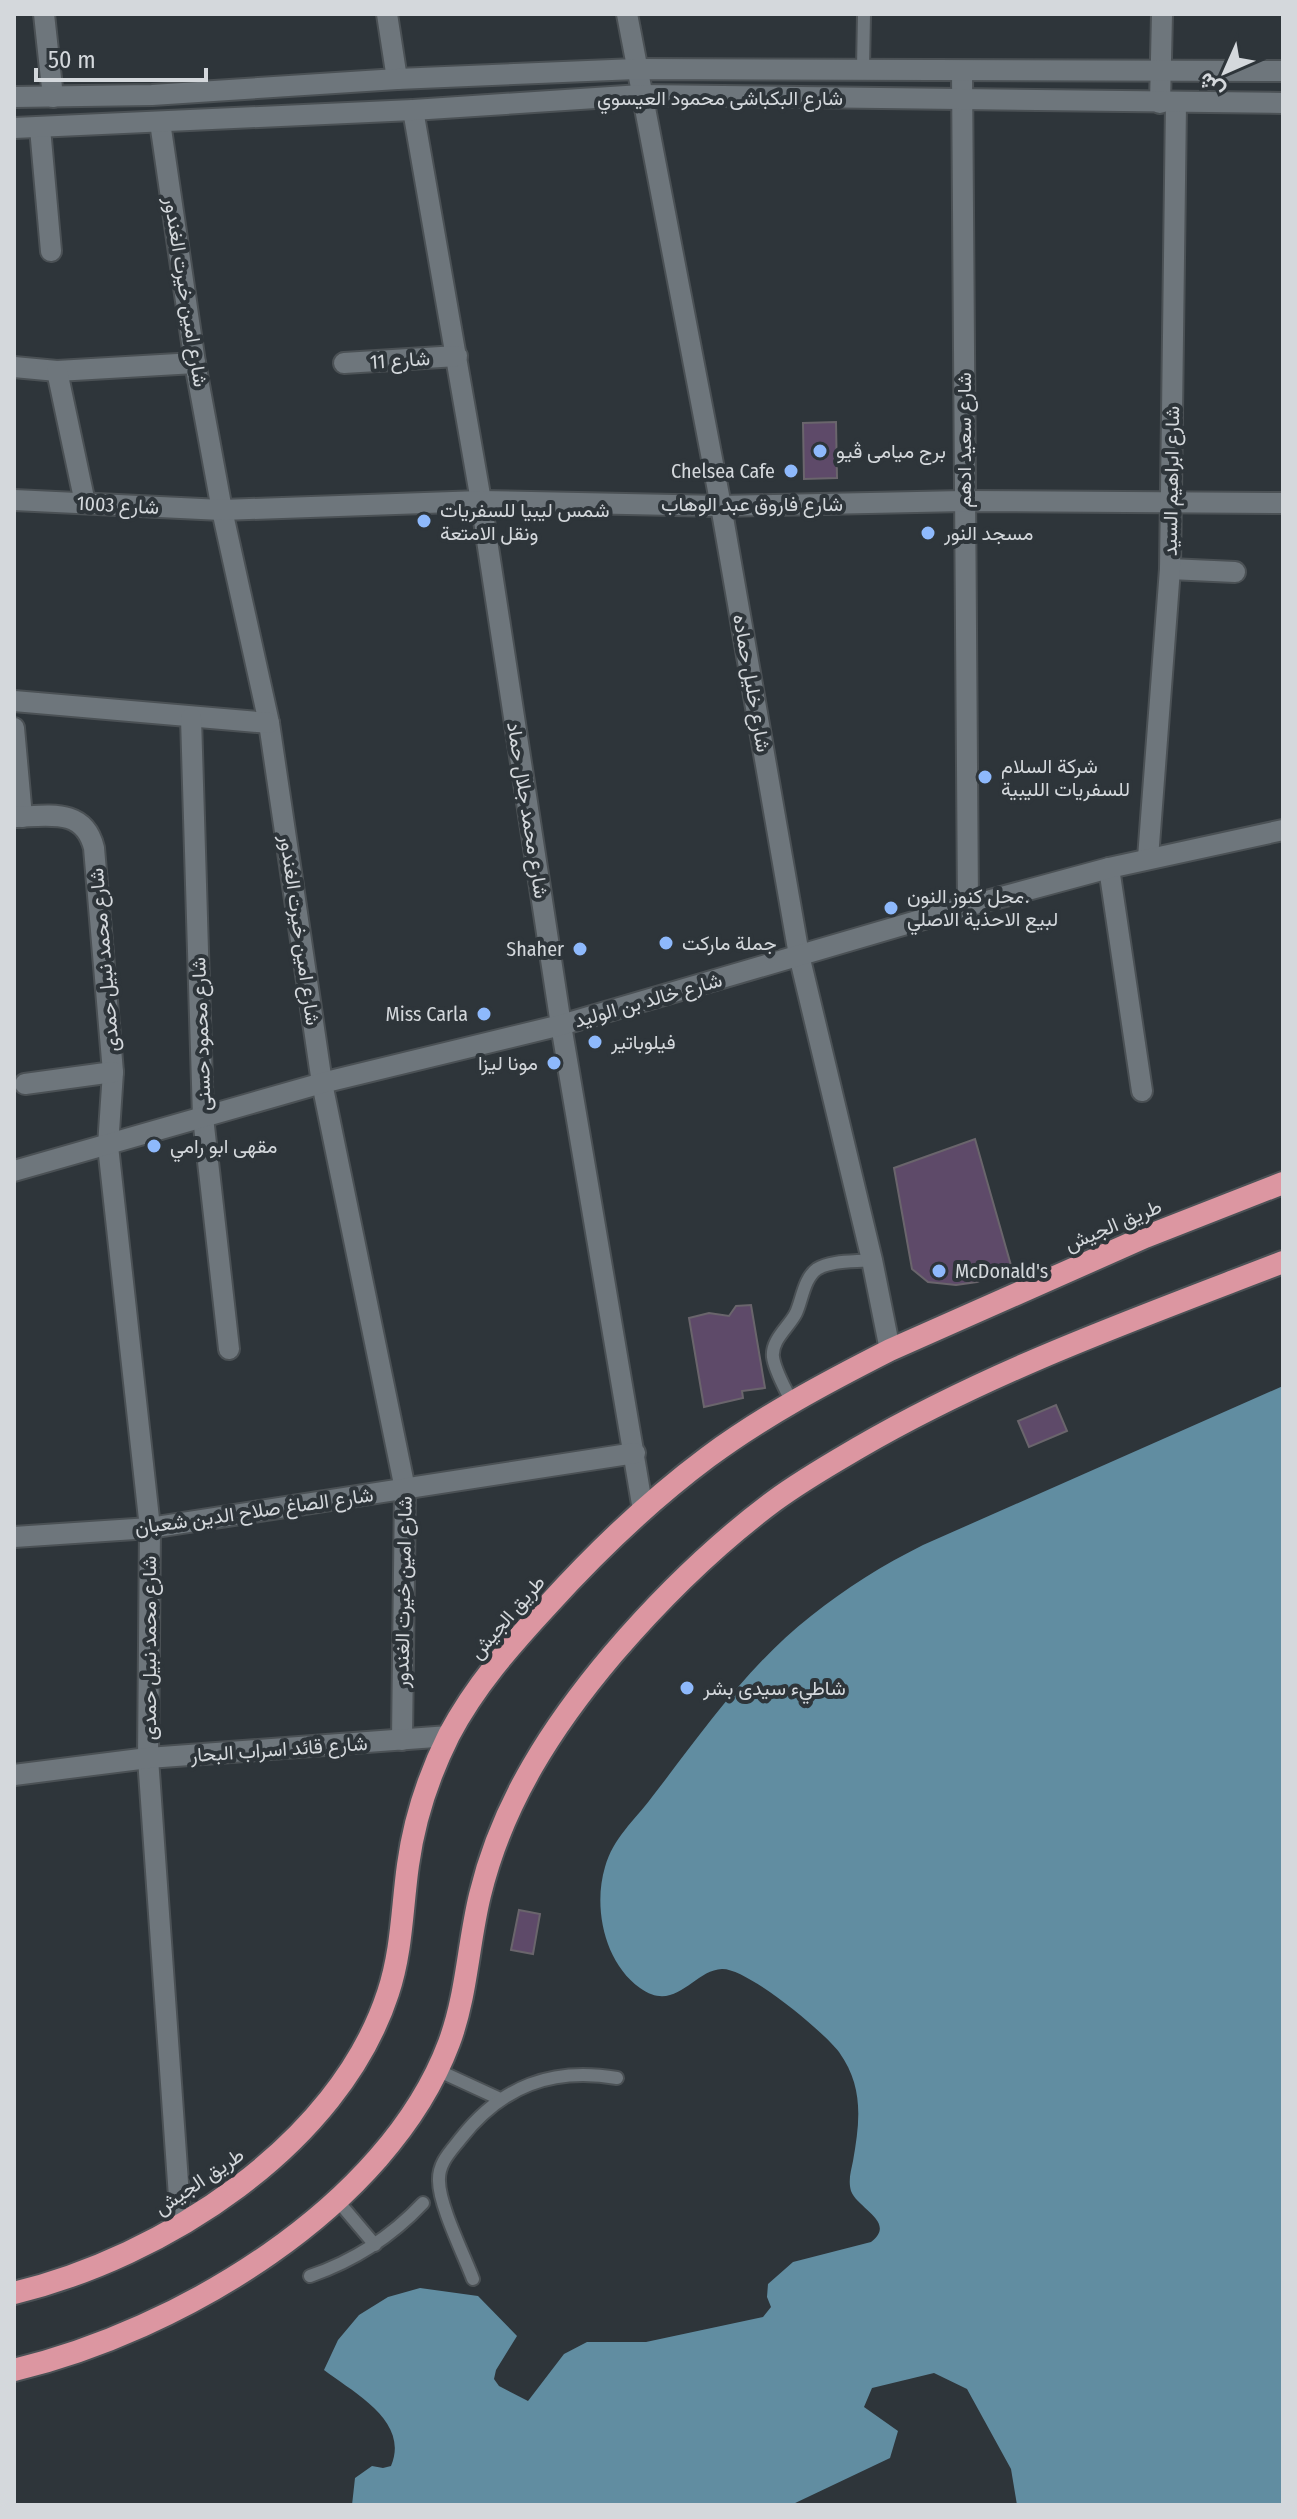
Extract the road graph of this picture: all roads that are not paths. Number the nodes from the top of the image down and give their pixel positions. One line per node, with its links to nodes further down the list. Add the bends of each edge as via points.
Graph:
1 (44, 14): 14 (street)
2 (387, 14): 11 (street)
3 (627, 14): 7 (street, شارع خليل حماده)
4 (864, 14): 6 (lane)
5 (1162, 14): 10 (street, شارع ابراهيم السيد)
6 (863, 68): 7 (street, شارع البكباشى محمود العيسوي); 8 (street, شارع البكباشى محمود العيسوي)
7 (636, 69): 11 (street, شارع البكباشى محمود العيسوي); 12 (street, شارع خليل حماده)
8 (962, 71): 10 (street, شارع البكباشى محمود العيسوي); 15 (street, شارع سعيد ادهم)
9 (1283, 71): 10 (street, شارع البكباشى محمود العيسوي)
10 (1160, 72): 16 (street, شارع ابراهيم السيد)
11 (397, 79): 14 (street, شارع البكباشى محمود العيسوي)
12 (641, 95): 15 (street, شارع البكباشى محمود العيسوي); 18 (street, شارع البكباشى محمود العيسوي); 34 (street, شارع خليل حماده)
13 (14, 97): 14 (street, شارع البكباشى محمود العيسوي)
14 (53, 97)
15 (961, 100): 16 (street, شارع البكباشى محمود العيسوي); 30 (street, شارع سعيد ادهم)
16 (1168, 103): 17 (street, شارع البكباشى محمود العيسوي); 32 (street, شارع ابراهيم السيد)
17 (1283, 103)
18 (413, 110): 19 (street, شارع البكباشى محمود العيسوي); 23 (street, شارع محمد جلال حماد)
19 (160, 122): 21 (street, شارع البكباشى محمود العيسوي); 24 (street, شارع امين خيرت الغندور)
20 (14, 128): 21 (street, شارع البكباشى محمود العيسوي)
21 (40, 128): 22 (street)
22 (51, 251)
23 (457, 356): 25 (street, شارع 11); 29 (street, شارع محمد جلال حماد)
24 (195, 363): 27 (street); 35 (street, شارع امين خيرت الغندور)
25 (344, 363)
26 (14, 367): 27 (street)
27 (57, 371): 31 (street)
28 (14, 500): 31 (street, شارع 1003)
29 (481, 501): 34 (street, شارع فاروق عبد الوهاب); 35 (street, شارع فاروق عبد الوهاب); 48 (street, شارع محمد جلال حماد)
30 (964, 501): 32 (street, شارع فاروق عبد الوهاب); 34 (street, شارع فاروق عبد الوهاب); 46 (street, شارع سعيد ادهم)
31 (85, 503): 35 (street, شارع 1003)
32 (1171, 503): 33 (street, شارع فاروق عبد الوهاب); 36 (street, شارع ابراهيم السيد)
33 (1283, 503)
34 (721, 506): 47 (street, شارع خليل حماده)
35 (222, 510): 40 (street, شارع امين خيرت الغندور)
36 (1170, 569): 37 (street); 44 (street, شارع ابراهيم السيد)
37 (1235, 572)
38 (14, 701): 39 (street)
39 (191, 718): 40 (street); 53 (street, شارع محمود حسنى)
40 (269, 723): 50 (street, شارع امين خيرت الغندور)
41 (14, 728): 42 (street)
42 (18, 817): 49 (street, شارع محمد نبيل حمدى, via 71,817 91,835)
43 (1283, 830): 44 (street, شارع خالد بن الوليد)
44 (1148, 858): 45 (street, شارع خالد بن الوليد)
45 (1109, 868): 46 (street, شارع خالد بن الوليد); 52 (street)
46 (968, 906): 47 (street, شارع خالد بن الوليد)
47 (799, 955): 48 (street, شارع خالد بن الوليد); 57 (street, شارع خليل حماده)
48 (561, 1025): 50 (street, شارع خالد بن الوليد); 62 (street, شارع محمد جلال حماد)
49 (113, 1072): 51 (street, شارع محمد نبيل حمدى); 54 (street, شارع محمد نبيل حمدى)
50 (322, 1083): 53 (street, شارع خالد بن الوليد); 63 (street, شارع امين خيرت الغندور)
51 (25, 1084)
52 (1142, 1091)
53 (203, 1117): 54 (street, شارع خالد بن الوليد); 59 (street, شارع محمود حسنى)
54 (108, 1146): 55 (street, شارع خالد بن الوليد); 65 (street, شارع محمد نبيل حمدى)
55 (14, 1171)
56 (1283, 1183): 60 (highway, طريق الجيش, via 1145,1237)
57 (872, 1260): 60 (street, شارع خليل حماده); 61 (lane, via 826,1265 809,1278 773,1352)
58 (1283, 1262): 71 (highway, via 1030,1361 925,1411 777,1498 685,1577 583,1691 518,1790 490,1859 461,2006)
59 (229, 1349)
60 (890, 1350): 61 (highway, طريق الجيش)
61 (792, 1403): 64 (highway, طريق الجيش, via 709,1457)
62 (635, 1453): 63 (street, شارع الصاغ صلاح الدين شعبان); 64 (street, شارع محمد جلال حماد)
63 (405, 1489): 65 (street, شارع الصاغ صلاح الدين شعبان); 68 (street, شارع امين خيرت الغندور)
64 (643, 1510): 67 (highway, طريق الجيش, via 489,1671)
65 (150, 1528): 66 (street, شارع الصاغ صلاح الدين شعبان); 69 (street, شارع محمد نبيل حمدى)
66 (14, 1537)
67 (449, 1736): 68 (street, شارع قائد اسراب البحار); 76 (highway, طريق الجيش, via 415,1831 388,1993 361,2050 329,2099 289,2143 240,2186)
68 (402, 1740): 69 (street, شارع قائد اسراب البحار)
69 (148, 1758): 70 (street, شارع قائد اسراب البحار); 76 (street, شارع محمد نبيل حمدى)
70 (14, 1775)
71 (437, 2070): 73 (lane); 74 (highway, via 393,2142)
72 (617, 2078): 73 (lane, via 556,2076)
73 (500, 2099): 79 (lane, via 465,2133 439,2173 441,2194)
74 (337, 2200): 77 (lane); 81 (highway, via 198,2298 116,2337)
75 (423, 2203): 77 (lane)
76 (181, 2225): 80 (highway, طريق الجيش, via 110,2261)
77 (375, 2245): 78 (lane)
78 (310, 2276)
79 (473, 2279)
80 (14, 2293)
81 (14, 2370)

